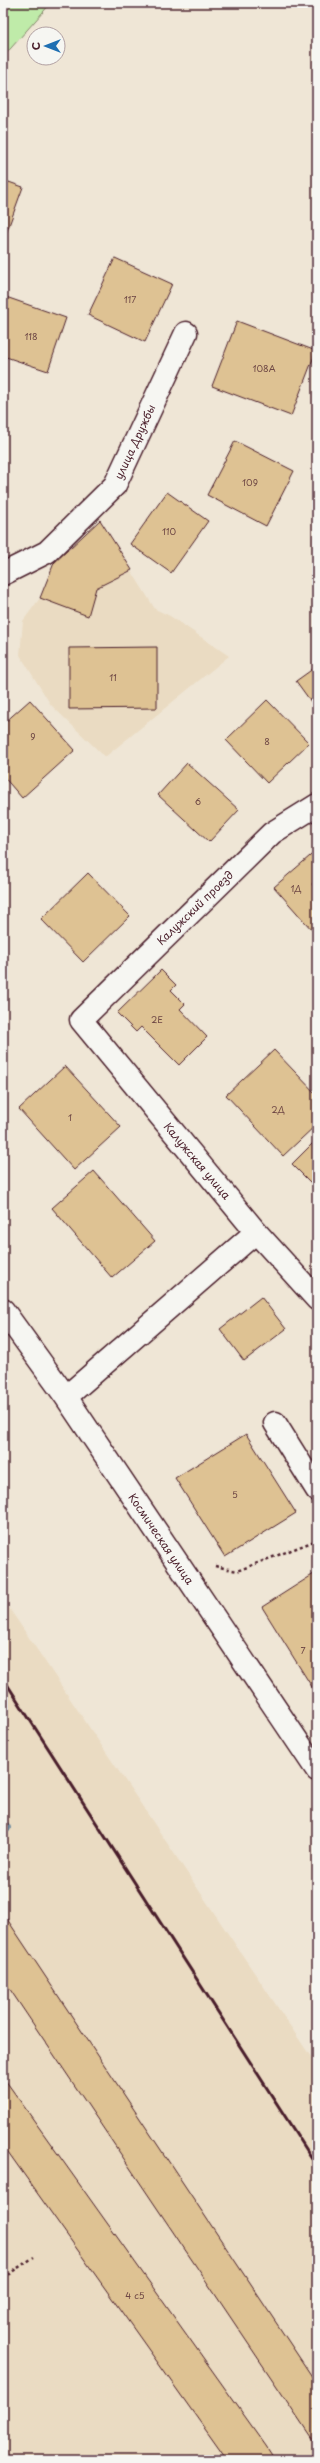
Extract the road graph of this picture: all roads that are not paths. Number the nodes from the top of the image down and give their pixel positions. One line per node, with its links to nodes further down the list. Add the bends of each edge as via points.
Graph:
1 (186, 333): 2 (street, улица Дружбы, via 115,485 47,552)
2 (3, 574)
3 (316, 806): 4 (street, Калужский проезд, via 272,833)
4 (81, 1020): 5 (street, Калужская улица)
5 (256, 1232): 6 (street, Калужская улица); 8 (street)
6 (317, 1299)
7 (3, 1310): 8 (street, Космическая улица)
8 (66, 1397): 11 (street, Космическая улица)
9 (275, 1423): 10 (street)
10 (317, 1490)
11 (317, 1770)

